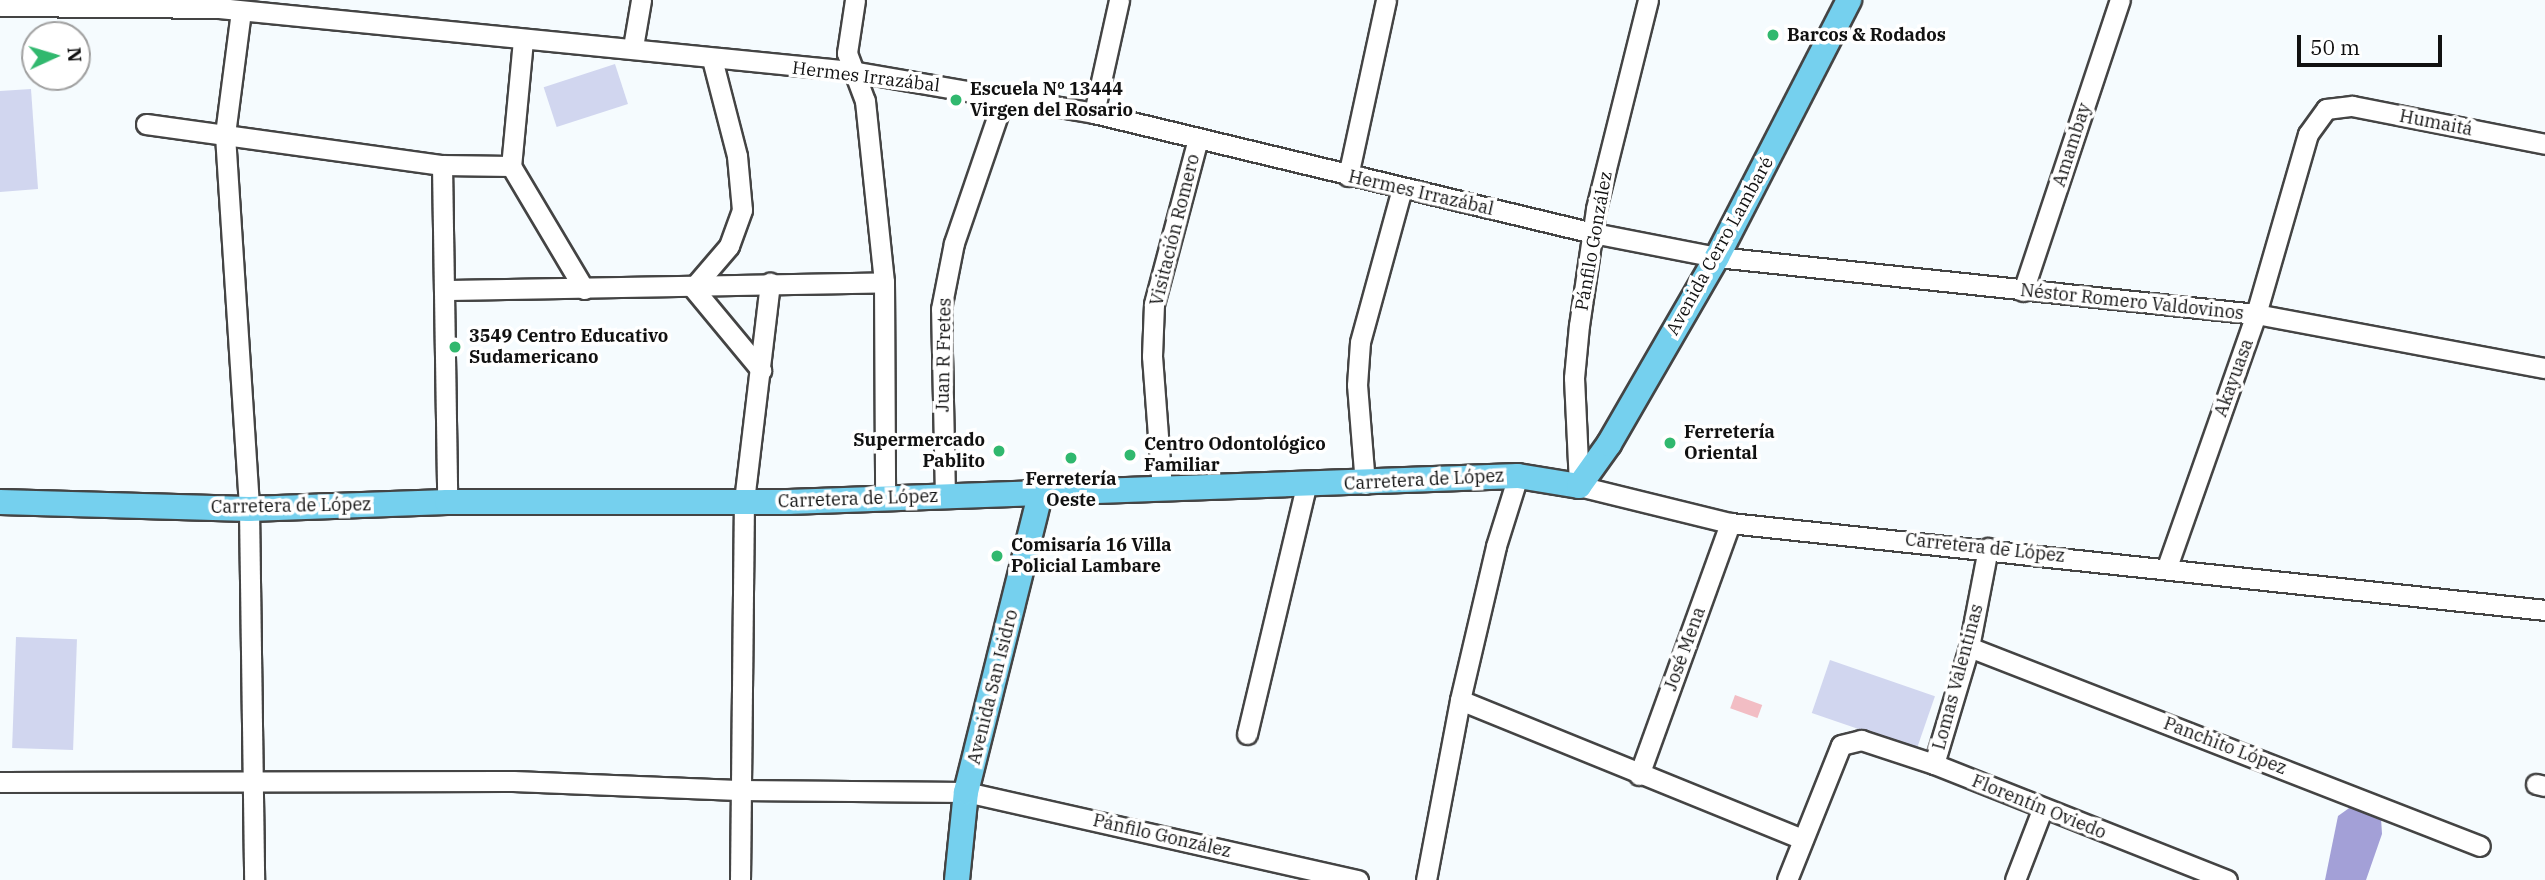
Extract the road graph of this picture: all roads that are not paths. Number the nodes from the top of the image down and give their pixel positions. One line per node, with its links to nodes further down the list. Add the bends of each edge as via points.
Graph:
1 (641, 0): 12 (street)
2 (855, 0): 14 (street, via 847,40)
3 (1119, 0): 17 (street)
4 (1386, 0): 24 (street)
5 (1648, 0): 26 (street, Pánfilo González)
6 (1850, 0): 27 (main road, Avenida Cerro Lambaré)
7 (2120, 0): 33 (street, Amambay)
8 (220, 4): 9 (street, Hermes Irrazábal); 10 (street, Hermes Irrazábal)
9 (0, 6)
10 (241, 11): 11 (street, Hermes Irrazábal); 19 (street)
11 (523, 40): 12 (street, Hermes Irrazábal); 23 (street)
12 (633, 47): 13 (street, Hermes Irrazábal)
13 (712, 59): 14 (street, Hermes Irrazábal); 30 (street, via 737,156 741,210 729,246)
14 (851, 71): 15 (street, Hermes Irrazábal); 28 (street, via 865,101)
15 (1004, 97): 17 (street, Hermes Irrazábal); 43 (street, Juan R Fretes, via 954,243 942,309)
16 (2326, 109): 21 (street, Humaitá, via 2352,106); 34 (street, Akayuasa, via 2308,134)
17 (1094, 113): 20 (street, Hermes Irrazábal)
18 (146, 124): 19 (street)
19 (225, 135): 22 (street); 48 (street)
20 (1198, 139): 24 (street, Hermes Irrazábal); 41 (street, Visitación Romero, via 1154,304 1152,345)
21 (2545, 144)
22 (442, 165): 23 (street); 32 (street)
23 (510, 166): 31 (street)
24 (1348, 176): 25 (street, Hermes Irrazábal)
25 (1402, 188): 26 (street, Hermes Irrazábal); 38 (street, via 1360,342 1357,385)
26 (1593, 233): 27 (street, Hermes Irrazábal); 40 (street, Pánfilo González, via 1575,370)
27 (1717, 257): 33 (street, Néstor Romero Valdovinos); 40 (main road, Avenida Cerro Lambaré, via 1609,443)
28 (884, 282): 29 (street); 44 (street)
29 (770, 283): 30 (street); 36 (street)
30 (693, 288): 31 (street); 36 (street)
31 (584, 289): 32 (street)
32 (444, 290): 47 (street)
33 (2023, 291): 34 (street, Néstor Romero Valdovinos)
34 (2256, 314): 35 (street, Néstor Romero Valdovinos); 51 (street, Akayuasa)
35 (2545, 368)
36 (761, 370): 45 (street)
37 (1518, 476): 38 (main road, Carretera de López); 40 (main road, Carretera de López); 54 (street, via 1496,546)
38 (1365, 484): 39 (main road, Carretera de López)
39 (1306, 486): 41 (main road, Carretera de López); 55 (street)
40 (1579, 486): 49 (street, Carretera de López)
41 (1162, 489): 42 (main road, Carretera de López)
42 (1040, 495): 43 (main road, Carretera de López); 61 (main road, Avenida San Isidro)
43 (944, 496): 44 (main road, Carretera de López)
44 (885, 497): 45 (main road, Carretera de López)
45 (744, 501): 47 (main road, Carretera de López); 60 (street)
46 (0, 502): 48 (main road, Carretera de López)
47 (447, 502): 48 (main road, Carretera de López)
48 (249, 509): 59 (street)
49 (1730, 523): 50 (street, Carretera de López); 57 (street, José Mena)
50 (1988, 548): 51 (street, Carretera de López); 53 (street, Lomas Valentinas)
51 (2167, 567): 52 (street, Carretera de López)
52 (2545, 610)
53 (1969, 647): 56 (street, Lomas Valentinas); 64 (street, Panchito López)
54 (1460, 700): 57 (street); 69 (street)
55 (1247, 734)
56 (1934, 764): 62 (street, Florentín Oviedo); 63 (street, Florentín Oviedo, via 1850,740 1841,745)
57 (1639, 775): 63 (street)
58 (0, 782): 59 (street, Pánfilo González)
59 (253, 785): 60 (street, Pánfilo González, via 513,781); 65 (street)
60 (738, 790): 61 (street, Pánfilo González); 66 (street)
61 (966, 792): 67 (main road, Avenida San Isidro); 68 (street, Pánfilo González)
62 (2042, 810): 71 (street); 72 (street, Florentín Oviedo)
63 (1803, 839): 70 (street)
64 (2480, 846)
65 (254, 880)
66 (740, 880)
67 (957, 880)
68 (1358, 880)
69 (1426, 880)
70 (1787, 880)
71 (2015, 880)
72 (2227, 880)

